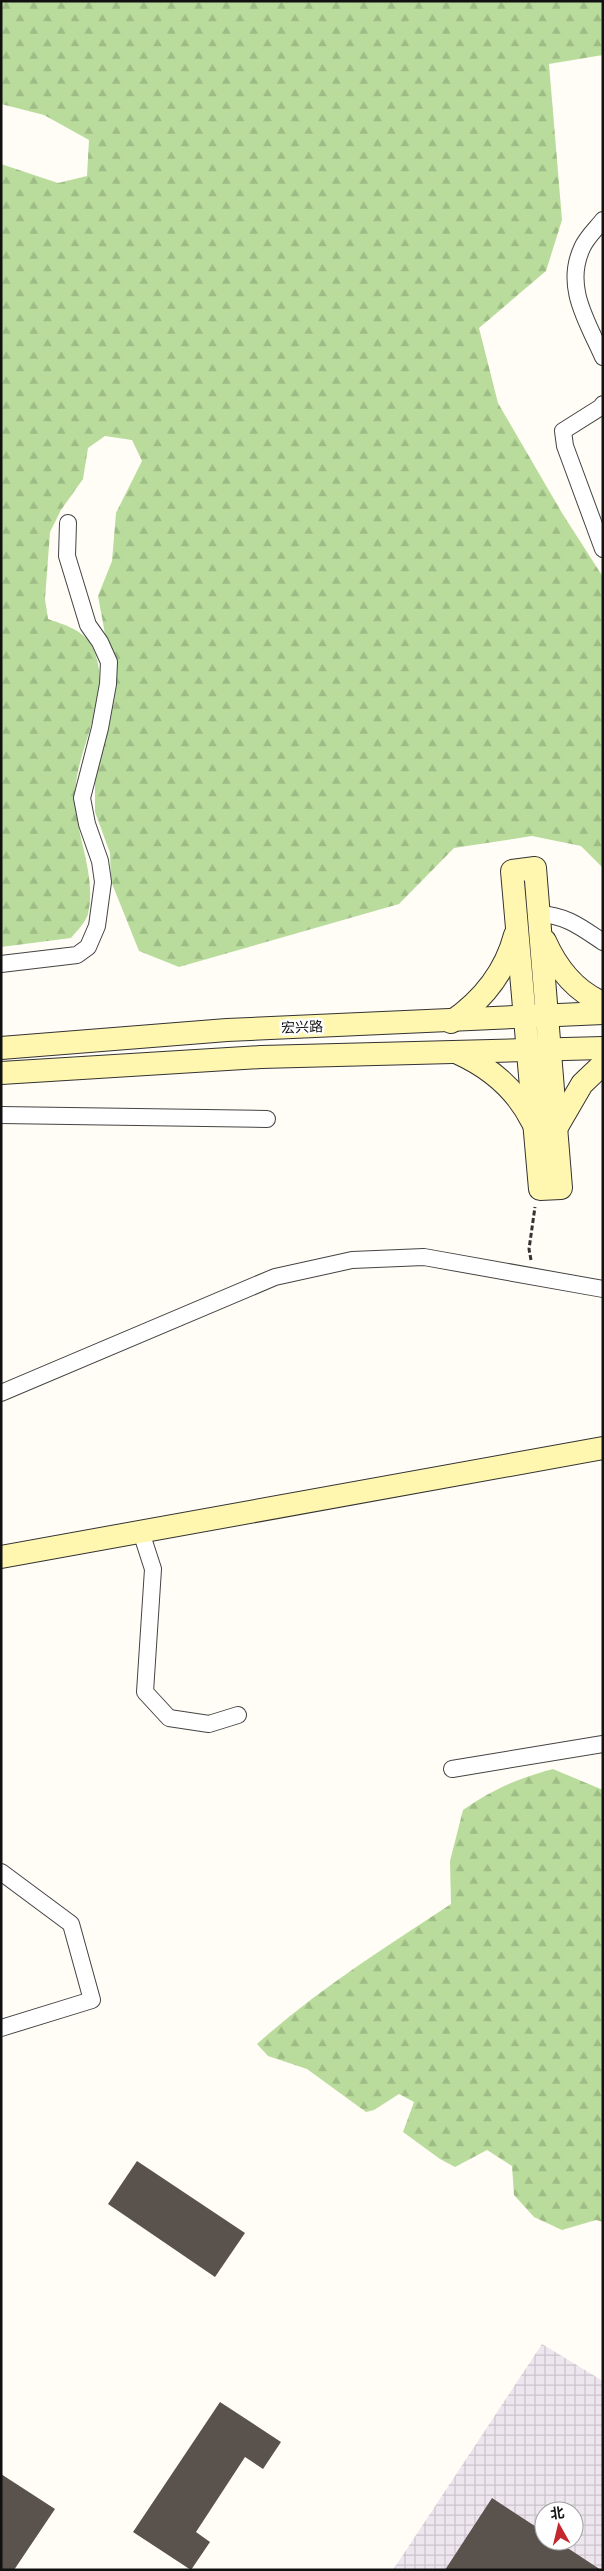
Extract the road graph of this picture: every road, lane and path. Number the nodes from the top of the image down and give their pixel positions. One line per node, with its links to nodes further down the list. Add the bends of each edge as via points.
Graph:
1 (603, 220): 2 (street, via 583,246 576,266 576,294)
2 (603, 357)
3 (603, 404): 5 (street, via 563,431 565,446)
4 (68, 523): 9 (street, via 70,564 88,625 109,662 100,728 82,798 103,882 97,926 88,947 77,955)
5 (603, 549)
6 (540, 920): 7 (street, via 535,868 512,871); 8 (street, via 556,915); 10 (street, via 544,940 559,967 582,990); 12 (street)
7 (517, 922): 13 (street); 14 (street, via 511,950 498,976 478,1002)
8 (603, 942)
9 (1, 964)
10 (603, 1003)
11 (603, 1013): 12 (street, 宏兴路)
12 (548, 1015): 13 (street, 宏兴路); 17 (street)
13 (526, 1017): 14 (street, 宏兴路); 17 (street)
14 (451, 1022): 15 (street, 宏兴路, via 227,1030)
15 (1, 1048)
16 (603, 1048): 17 (street, 宏兴路)
17 (539, 1049): 18 (street, 宏兴路); 23 (street)
18 (455, 1052): 20 (street, 宏兴路, via 262,1057); 23 (street, via 479,1063 501,1079)
19 (603, 1064): 23 (street, via 582,1084)
20 (1, 1073)
21 (1, 1115): 22 (street)
22 (267, 1119)
23 (546, 1129): 24 (street, via 562,1188)
24 (540, 1189): 25 (path, via 529,1249)
25 (534, 1277): 26 (street); 27 (street, via 424,1257 352,1260 275,1276)
26 (603, 1289)
27 (1, 1393)
28 (603, 1448): 29 (street)
29 (141, 1532): 30 (street); 31 (street, via 153,1569 145,1692 169,1718 209,1724)
30 (1, 1557)
31 (238, 1715)
32 (603, 1744): 33 (street)
33 (452, 1769)
34 (1, 1872): 35 (street, via 71,1924 92,2000)
35 (1, 2028)

